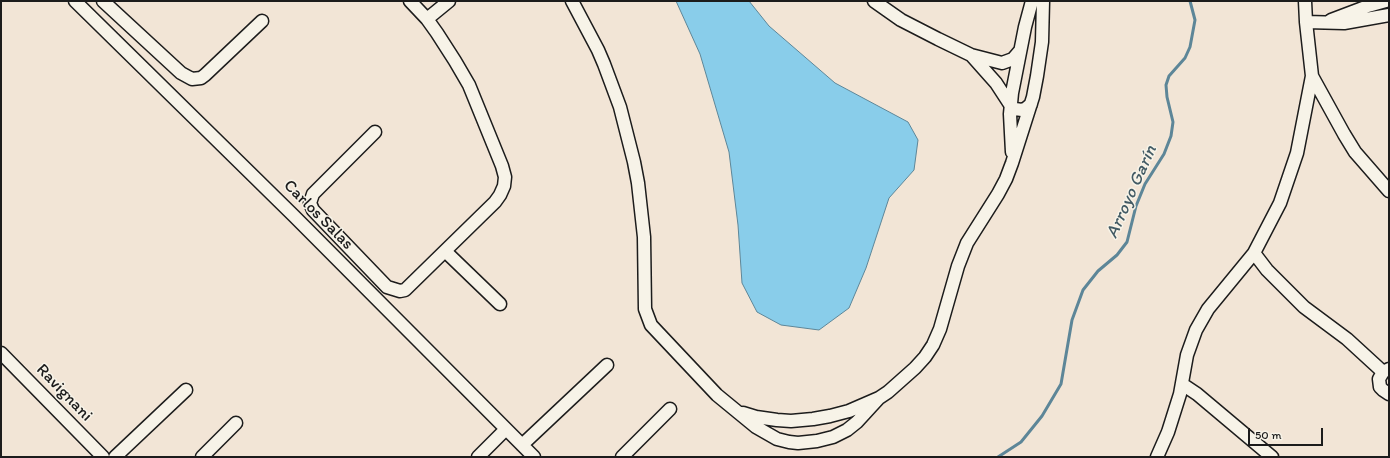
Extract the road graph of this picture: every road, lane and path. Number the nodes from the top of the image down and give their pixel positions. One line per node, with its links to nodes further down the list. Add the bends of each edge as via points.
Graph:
1 (75, 1): 40 (street, Carlos Salas)
2 (104, 1): 13 (street, via 181,73 192,79 205,75)
3 (410, 1): 12 (street)
4 (449, 1): 12 (street)
5 (572, 1): 36 (street, via 604,64 620,107 634,162 644,237 644,298 648,318 656,331 717,395)
6 (874, 1): 18 (street, via 901,20)
7 (1032, 1): 17 (street)
8 (1043, 1): 16 (street)
9 (1305, 1): 14 (street)
10 (1386, 1): 15 (street)
11 (1389, 15): 15 (street, via 1344,23)
12 (427, 19): 25 (street, via 469,85 504,176 504,186 495,202)
13 (262, 21)
14 (1306, 22): 15 (street); 19 (street)
15 (1324, 22)
16 (1042, 42): 17 (street, via 1032,35 1027,36); 20 (street)
17 (1021, 46): 18 (street, via 1013,59 1002,63); 21 (street)
18 (971, 55): 21 (street, via 996,83)
19 (1312, 76): 24 (street, via 1356,152); 26 (street, via 1302,133 1291,175 1280,203)
20 (1031, 104): 21 (street, via 1022,110); 23 (street)
21 (1011, 106): 23 (street)
22 (375, 132): 25 (street, via 313,194 310,203 313,210 387,286 395,290 405,290)
23 (1012, 163): 34 (street, via 1006,179 973,232 962,255 945,314 932,345 915,368)
24 (1389, 191)
25 (445, 250): 27 (street)
26 (1254, 253): 30 (street, via 1304,307); 31 (street, via 1203,317 1187,355)
27 (500, 304)
28 (1, 353): 44 (street, Ravignani)
29 (607, 365): 43 (street)
30 (1386, 370): 33 (street, via 1379,383)
31 (1182, 384): 50 (street); 51 (street)
32 (186, 390): 45 (street)
33 (1389, 394)
34 (879, 398): 37 (street); 41 (street, via 857,422)
35 (670, 408): 49 (street)
36 (737, 411): 38 (street, via 756,417); 42 (street, via 756,427 777,439)
37 (830, 416): 38 (street); 41 (street, via 838,421 839,425)
38 (791, 421): 42 (street, via 789,430)
39 (236, 423): 46 (street)
40 (506, 429): 43 (street, Carlos Salas); 47 (street)
41 (833, 437): 42 (street)
42 (798, 443)
43 (522, 445): 48 (street, Carlos Salas)
44 (103, 457)
45 (115, 457)
46 (202, 457)
47 (478, 457)
48 (534, 457)
49 (622, 457)
50 (1157, 457)
51 (1272, 457)

